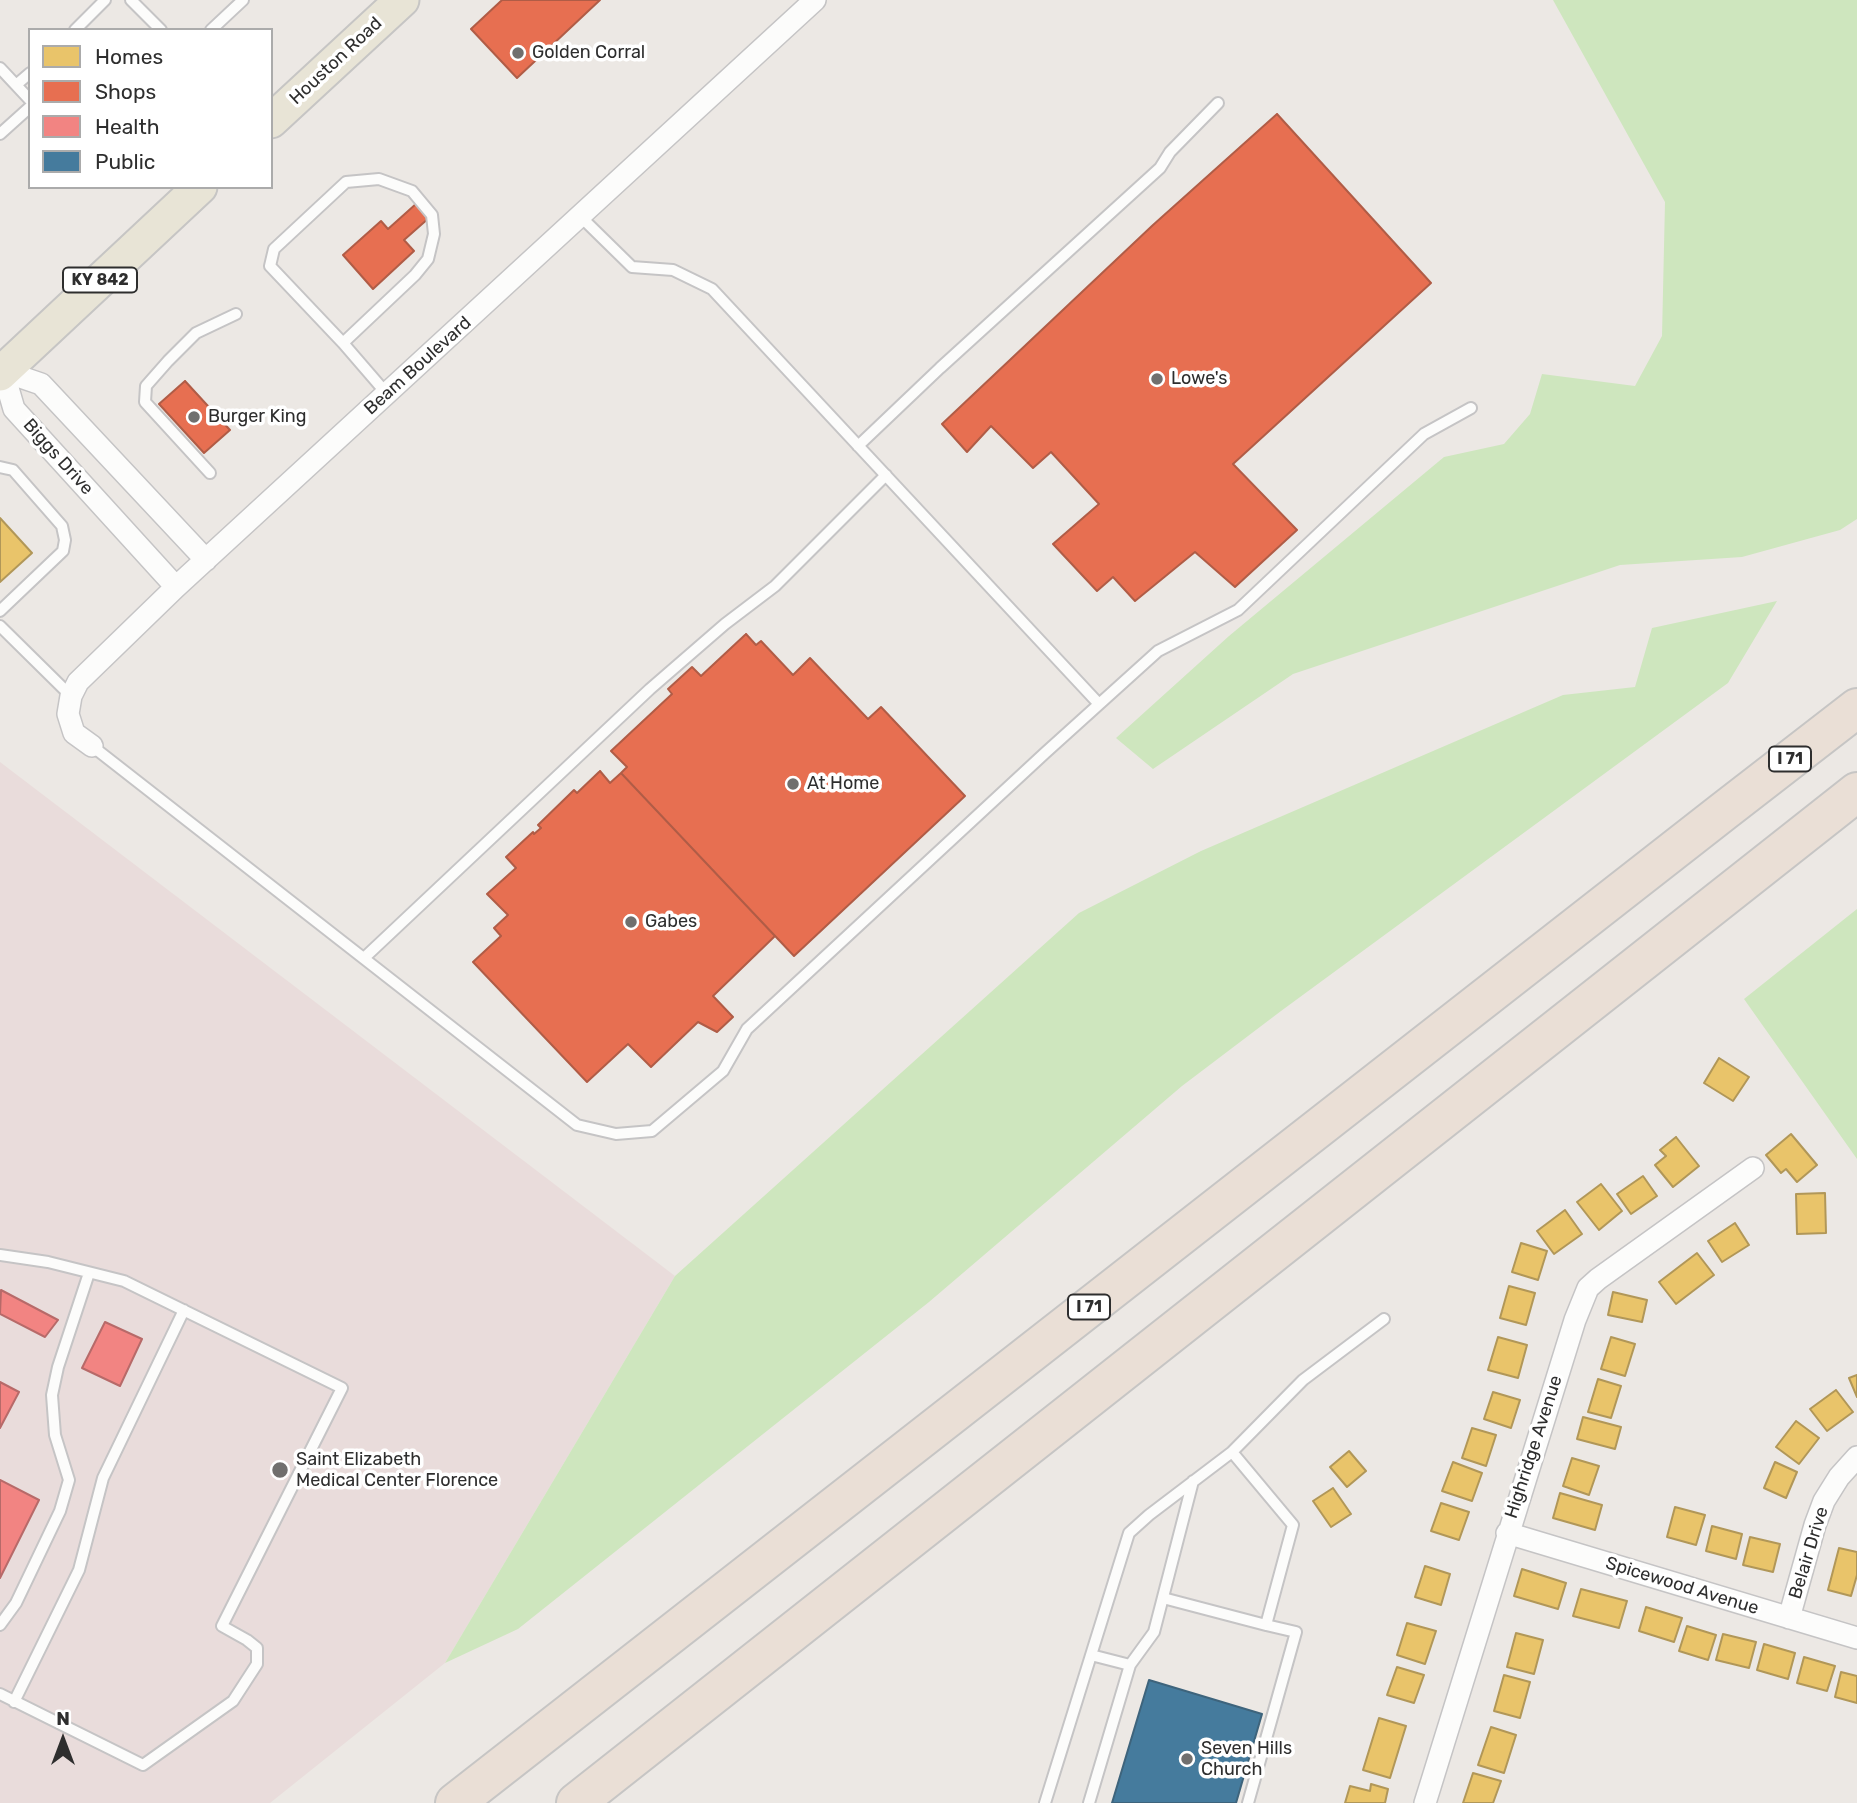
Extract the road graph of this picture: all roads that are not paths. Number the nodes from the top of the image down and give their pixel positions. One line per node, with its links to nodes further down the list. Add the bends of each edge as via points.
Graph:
1 (105, 0): 6 (lane)
2 (131, 0): 7 (lane)
3 (243, 0): 8 (lane)
4 (402, 0): 15 (main road, Houston Road)
5 (815, 0): 18 (street, Beam Boulevard)
6 (77, 28)
7 (159, 28)
8 (213, 28)
9 (0, 68): 11 (lane)
10 (28, 75): 11 (lane)
11 (16, 85): 12 (lane)
12 (28, 98)
13 (1218, 103): 24 (lane, via 1160,168)
14 (28, 109): 16 (lane)
15 (273, 119)
16 (0, 134)
17 (198, 189): 21 (main road, KY 842)
18 (581, 217): 22 (street, Beam Boulevard); 24 (lane, via 632,267 673,270 712,289)
19 (236, 314): 26 (lane, via 197,333 146,386 145,402)
20 (343, 343): 20 (lane, via 415,275 428,259 434,234 432,215 412,191 379,179 346,182 274,248 270,267); 22 (lane)
21 (1, 371): 28 (street, Biggs Drive, via 41,384); 29 (street, Biggs Drive, via 14,409)
22 (387, 394): 28 (street, Beam Boulevard)
23 (1471, 408): 34 (lane, via 1424,434 1238,610 1158,651)
24 (858, 446): 27 (lane)
25 (0, 467): 30 (lane, via 13,470 62,526 65,540 63,551)
26 (210, 473)
27 (886, 475): 34 (lane); 39 (lane, via 775,586 650,689)
28 (206, 560): 29 (street, Beam Boulevard)
29 (176, 587): 33 (street, Beam Boulevard, via 78,682)
30 (0, 611)
31 (0, 626): 33 (lane)
32 (1857, 680): 38 (highway, via 1791,731)
33 (71, 696): 36 (street, via 68,714 74,733)
34 (1099, 704): 39 (lane, via 747,1030 723,1071 652,1131 617,1135 577,1125)
35 (1857, 708): 38 (highway, I 71)
36 (92, 746): 39 (lane)
37 (1857, 792): 58 (highway)
38 (1724, 811): 59 (highway, I 71)
39 (364, 958)
40 (1754, 1168): 48 (street, Highridge Avenue, via 1588,1288)
41 (0, 1255): 42 (lane)
42 (89, 1273): 43 (lane, via 124,1281); 51 (lane, via 52,1395 55,1435 69,1480 60,1511 16,1603)
43 (184, 1310): 57 (lane, via 103,1478 79,1570); 57 (lane, via 342,1388 222,1626 257,1648 257,1664 233,1701 143,1765)
44 (1384, 1320): 45 (lane, via 1303,1380)
45 (1231, 1452): 47 (lane); 52 (lane, via 1293,1525)
46 (1857, 1457): 50 (street, Belair Drive, via 1824,1501)
47 (1193, 1481): 49 (lane); 54 (lane, via 1129,1533)
48 (1507, 1533): 50 (street, Spicewood Avenue); 63 (street, Highridge Avenue)
49 (1163, 1598): 52 (lane); 55 (lane, via 1154,1632)
50 (1789, 1618): 53 (street, Spicewood Avenue)
51 (0, 1625)
52 (1266, 1625): 62 (lane, via 1296,1632)
53 (1857, 1638)
54 (1091, 1655): 55 (lane); 60 (lane)
55 (1130, 1665): 61 (lane)
56 (0, 1694): 57 (lane)
57 (14, 1702)
58 (578, 1802)
59 (455, 1803)
60 (1045, 1803)
61 (1089, 1803)
62 (1248, 1803)
63 (1425, 1803)

